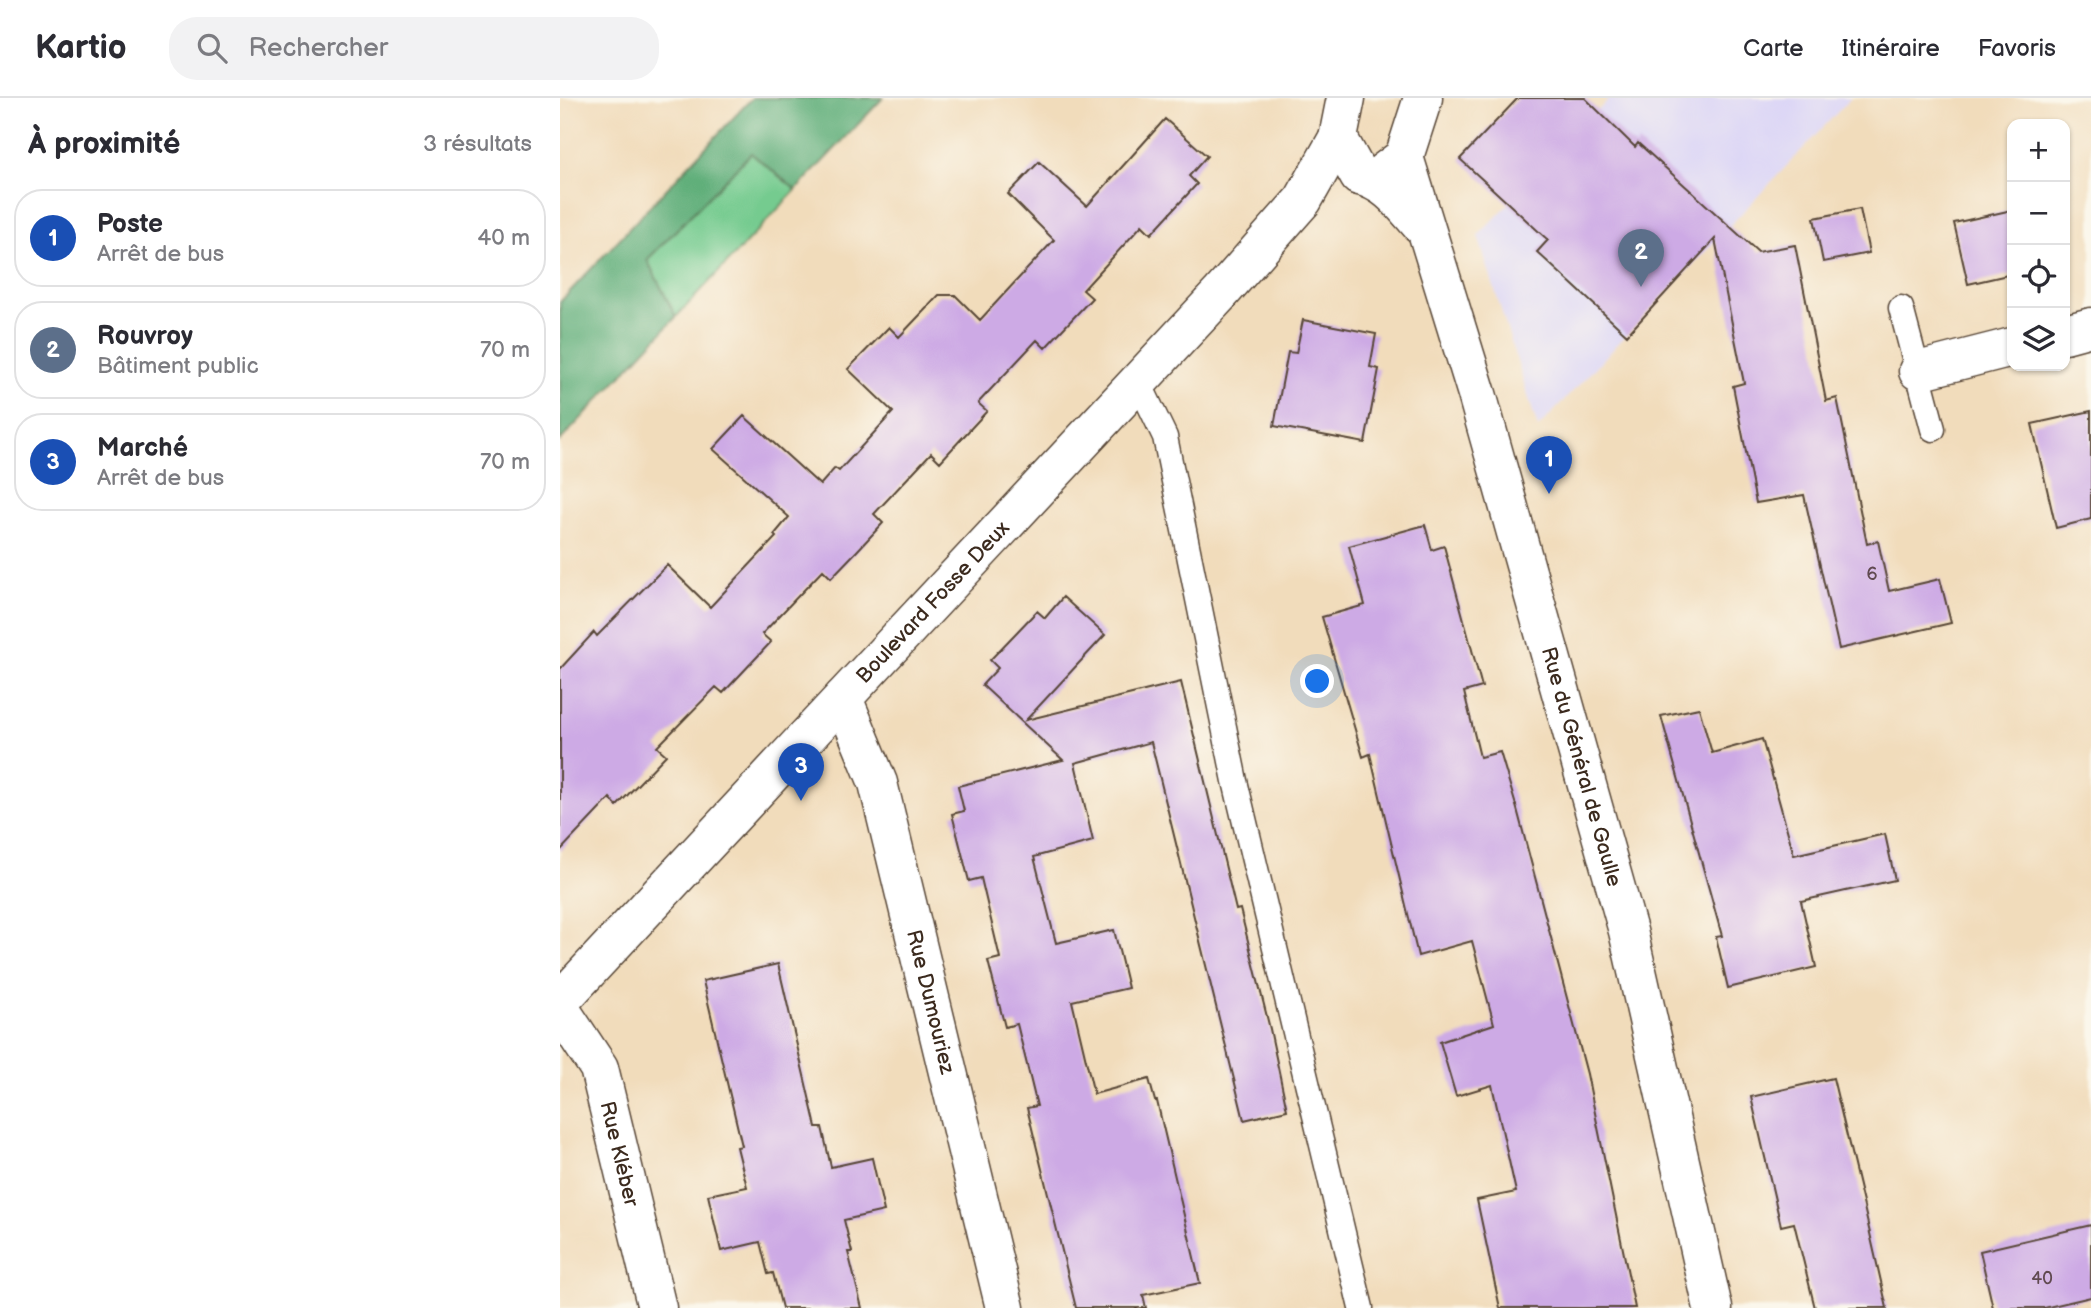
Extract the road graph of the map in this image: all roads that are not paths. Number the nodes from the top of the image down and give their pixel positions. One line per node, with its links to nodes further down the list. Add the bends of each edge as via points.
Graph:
1 (1346, 98): 3 (street, Boulevard Fosse Deux)
2 (1423, 98): 4 (street)
3 (1338, 138): 5 (street); 6 (street, Boulevard Fosse Deux)
4 (1404, 157): 5 (street, Boulevard Fosse Deux); 7 (street, Rue du Général de Gaulle)
5 (1366, 178): 6 (street, Boulevard Fosse Deux); 7 (street, Rue du Général de Gaulle, via 1387,188)
6 (1303, 200): 13 (street, Boulevard Fosse Deux)
7 (1429, 233): 21 (street, Rue du Général de Gaulle, via 1628,930)
8 (1902, 308): 12 (lane)
9 (2091, 327): 10 (street)
10 (2070, 333)
11 (2007, 348): 12 (street)
12 (1918, 371): 14 (lane)
13 (1139, 383): 15 (street, Boulevard Fosse Deux); 20 (lane, via 1166,437 1235,781)
14 (1933, 429)
15 (843, 698): 16 (street, Boulevard Fosse Deux); 19 (street, Rue Dumouriez, via 878,783)
16 (560, 1001)
17 (560, 1009): 18 (street, Rue Kléber, via 600,1068)
18 (657, 1308)
19 (1005, 1308)
20 (1361, 1308)
21 (1713, 1308)

